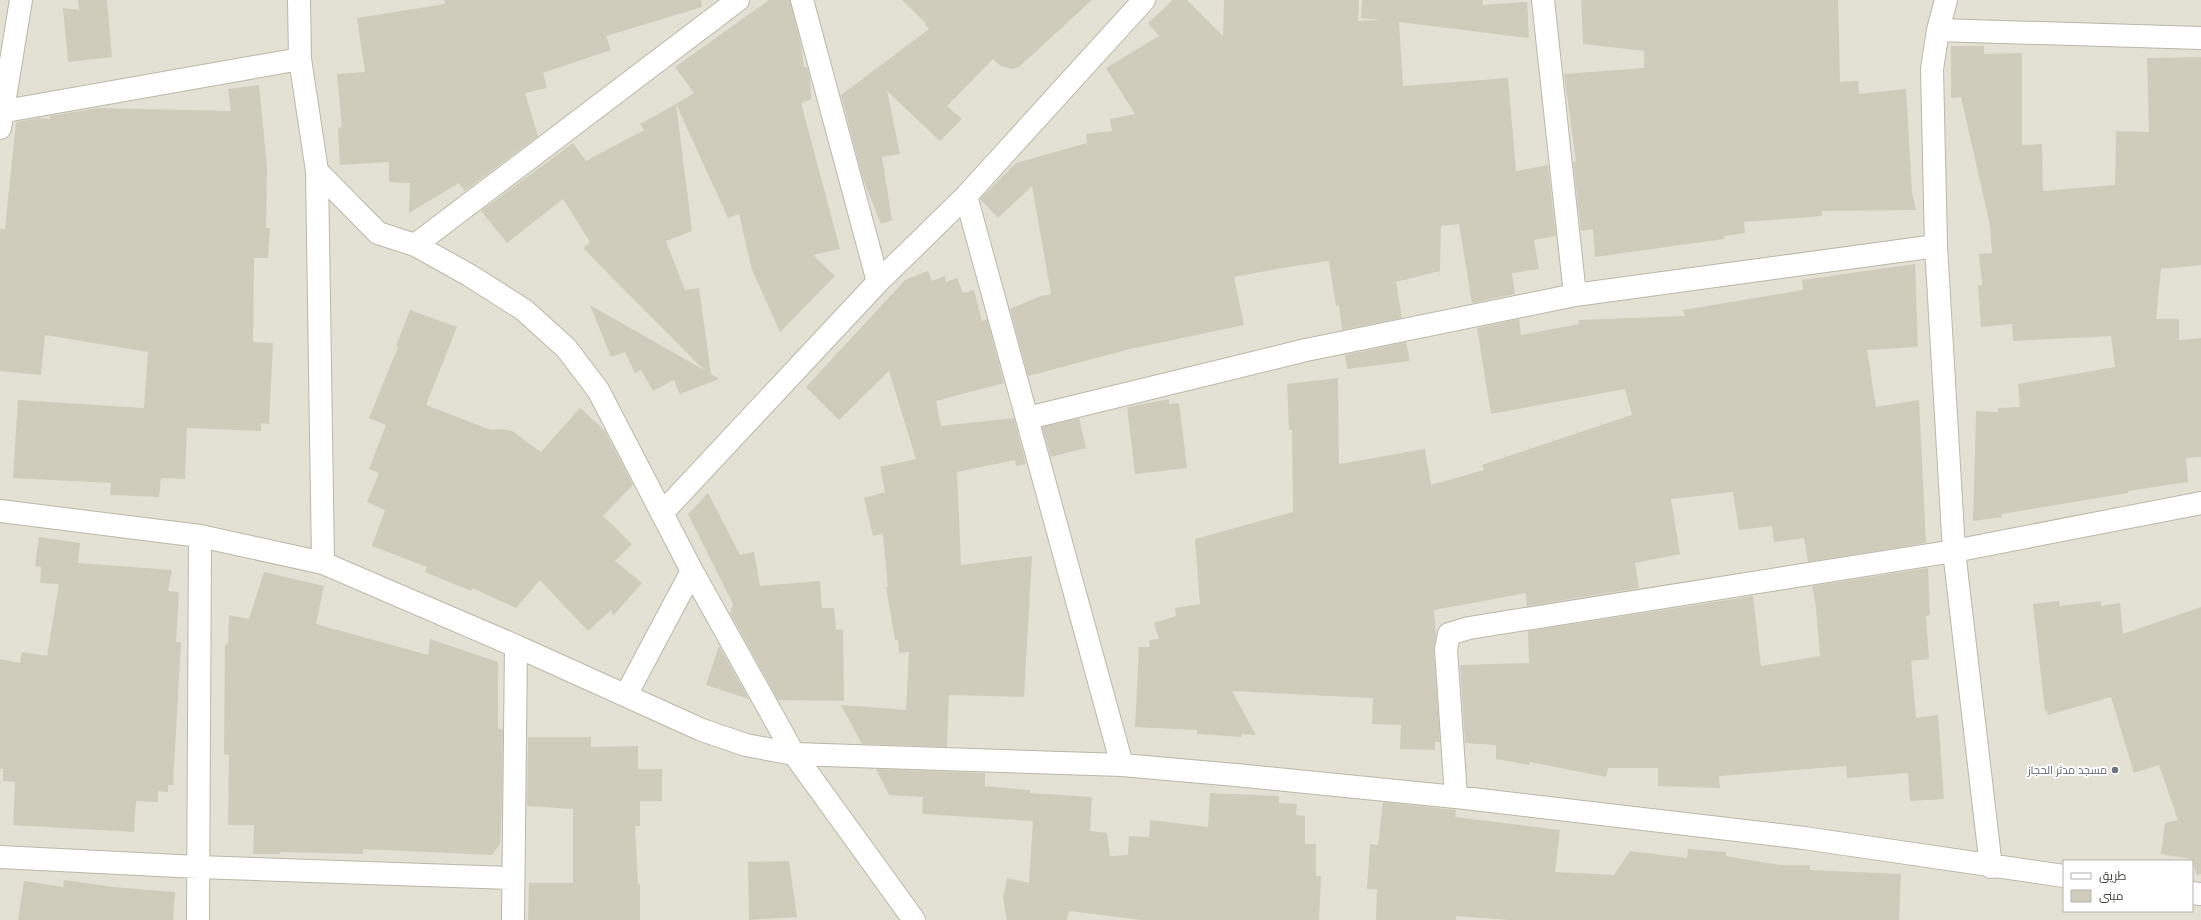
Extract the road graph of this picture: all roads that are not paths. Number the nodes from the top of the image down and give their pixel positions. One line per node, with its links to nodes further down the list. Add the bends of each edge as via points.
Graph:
1 (21, 0): 11 (street)
2 (299, 0): 10 (street)
3 (738, 0): 14 (street)
4 (802, 0): 16 (street)
5 (1144, 0): 13 (street)
6 (1544, 0): 17 (street)
7 (1946, 0): 8 (street)
8 (1938, 30): 9 (street); 15 (street, via 1932,69)
9 (2201, 38)
10 (300, 59): 11 (street); 12 (street)
11 (1, 117)
12 (317, 172): 14 (street, via 378,233); 24 (street)
13 (966, 196): 16 (street); 18 (street)
14 (415, 245): 21 (street, via 524,310 566,348 598,390)
15 (1936, 246): 17 (street); 23 (street)
16 (878, 282): 21 (street)
17 (1575, 295): 18 (street, via 1306,350)
18 (1028, 418): 29 (street)
19 (2201, 502): 23 (street)
20 (0, 511): 22 (street)
21 (663, 512): 25 (street)
22 (200, 536): 24 (street); 32 (street)
23 (1954, 551): 30 (street, via 1468,628 1449,634 1446,649); 33 (street)
24 (323, 563): 26 (street)
25 (692, 571): 27 (street); 28 (street)
26 (516, 646): 27 (street); 35 (street)
27 (626, 695): 28 (street, via 702,730 746,745)
28 (794, 754): 29 (street); 38 (street)
29 (1122, 765): 30 (street)
30 (1456, 797): 33 (street, via 1804,838)
31 (0, 857): 32 (street)
32 (198, 867): 35 (street); 36 (street)
33 (1991, 867): 34 (street)
34 (2063, 876)
35 (512, 878): 37 (street)
36 (198, 920)
37 (513, 920)
38 (914, 920)

